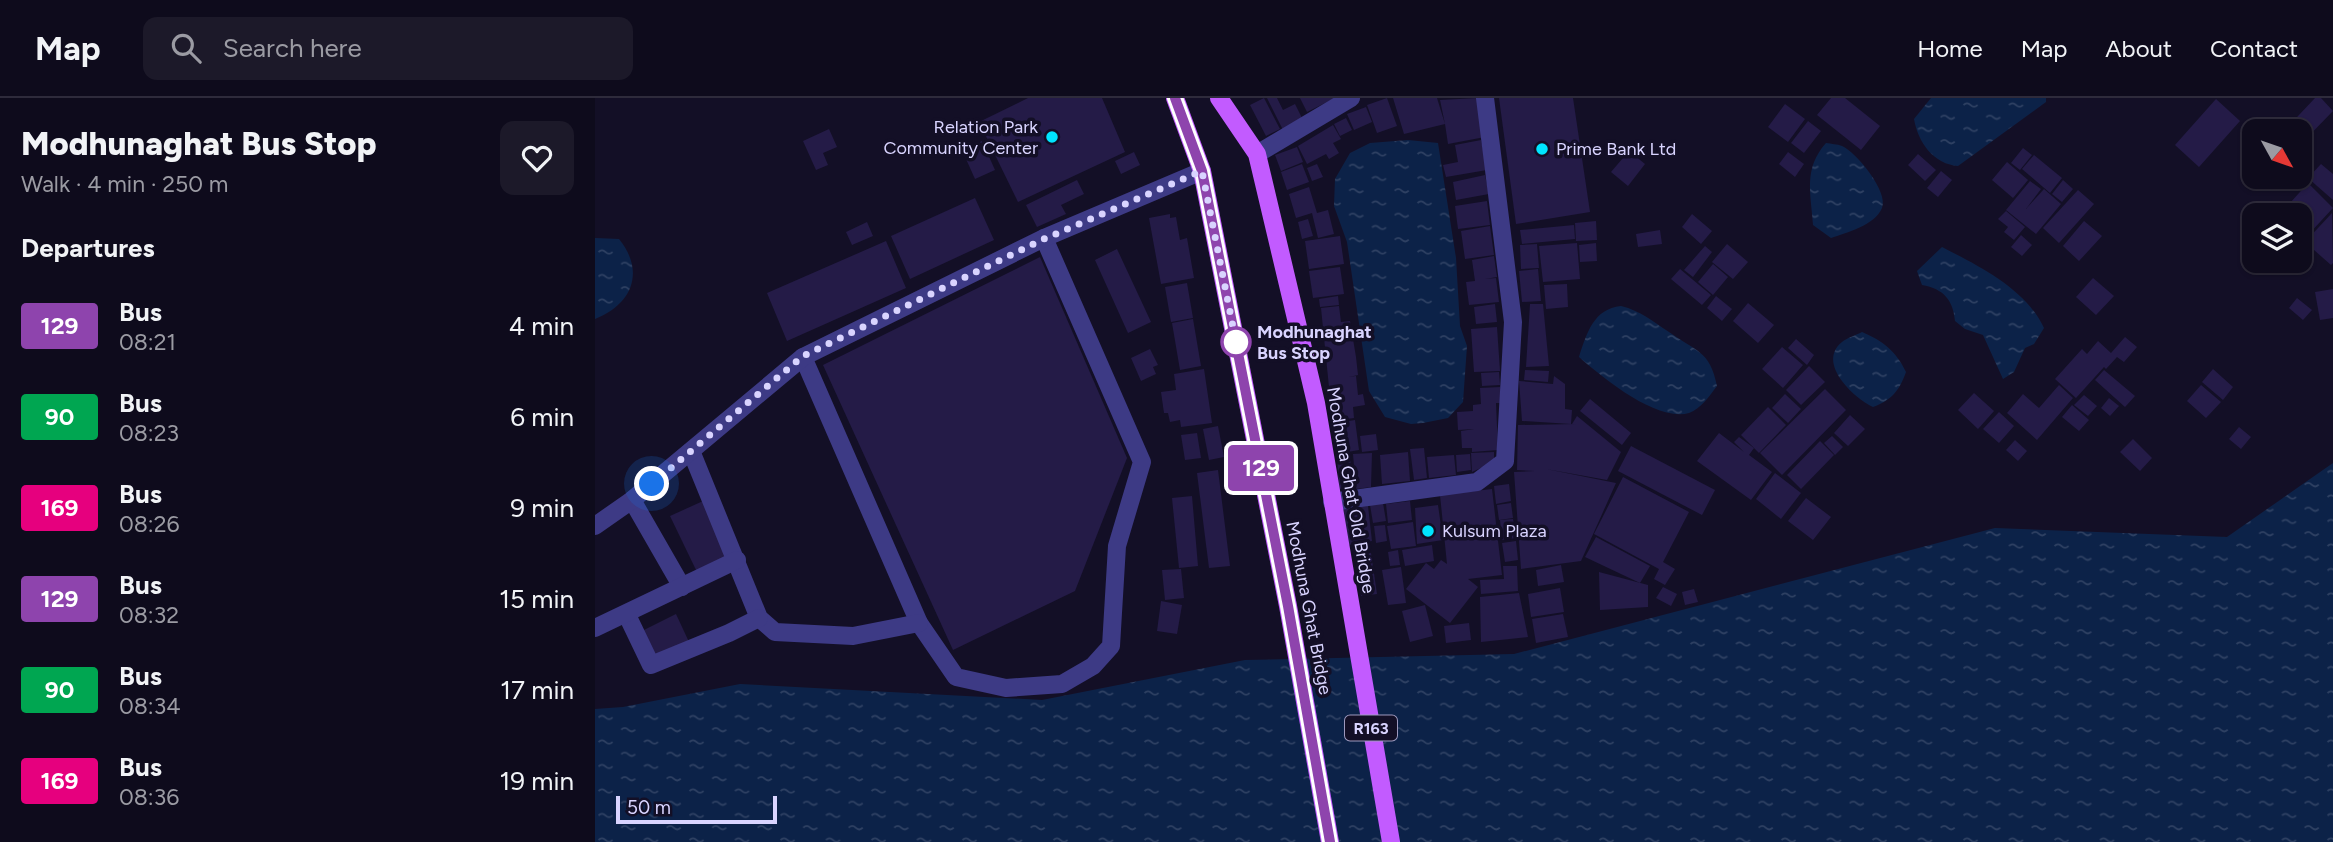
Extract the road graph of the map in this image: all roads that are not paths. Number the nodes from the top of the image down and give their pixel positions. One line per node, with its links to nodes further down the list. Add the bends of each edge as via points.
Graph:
1 (1175, 98): 6 (main road, Modhuna Ghat Bridge)
2 (1219, 98): 5 (main road, Modhuna Ghat Old Bridge / R163)
3 (1351, 98): 5 (street)
4 (1485, 98): 11 (street, via 1513,322 1505,461 1477,482)
5 (1257, 154): 11 (main road, Modhuna Ghat Old Bridge / R163, via 1316,403)
6 (1202, 171): 7 (street); 19 (main road, Modhuna Ghat Bridge)
7 (1044, 239): 8 (street); 17 (street, via 1142,462 1117,546 1111,646 1093,666 1062,684 1006,688 956,677)
8 (803, 356): 9 (street); 17 (street)
9 (691, 451): 10 (street); 13 (street)
10 (632, 500): 12 (street); 14 (street)
11 (1332, 502): 20 (main road, Modhuna Ghat Old Bridge / R163)
12 (595, 526)
13 (737, 560): 14 (street); 16 (street)
14 (682, 587): 15 (street)
15 (627, 615): 16 (street, via 651,665); 18 (street)
16 (758, 618): 17 (street, via 775,632 853,636)
17 (919, 622)
18 (595, 628)
19 (1330, 842)
20 (1391, 842)

